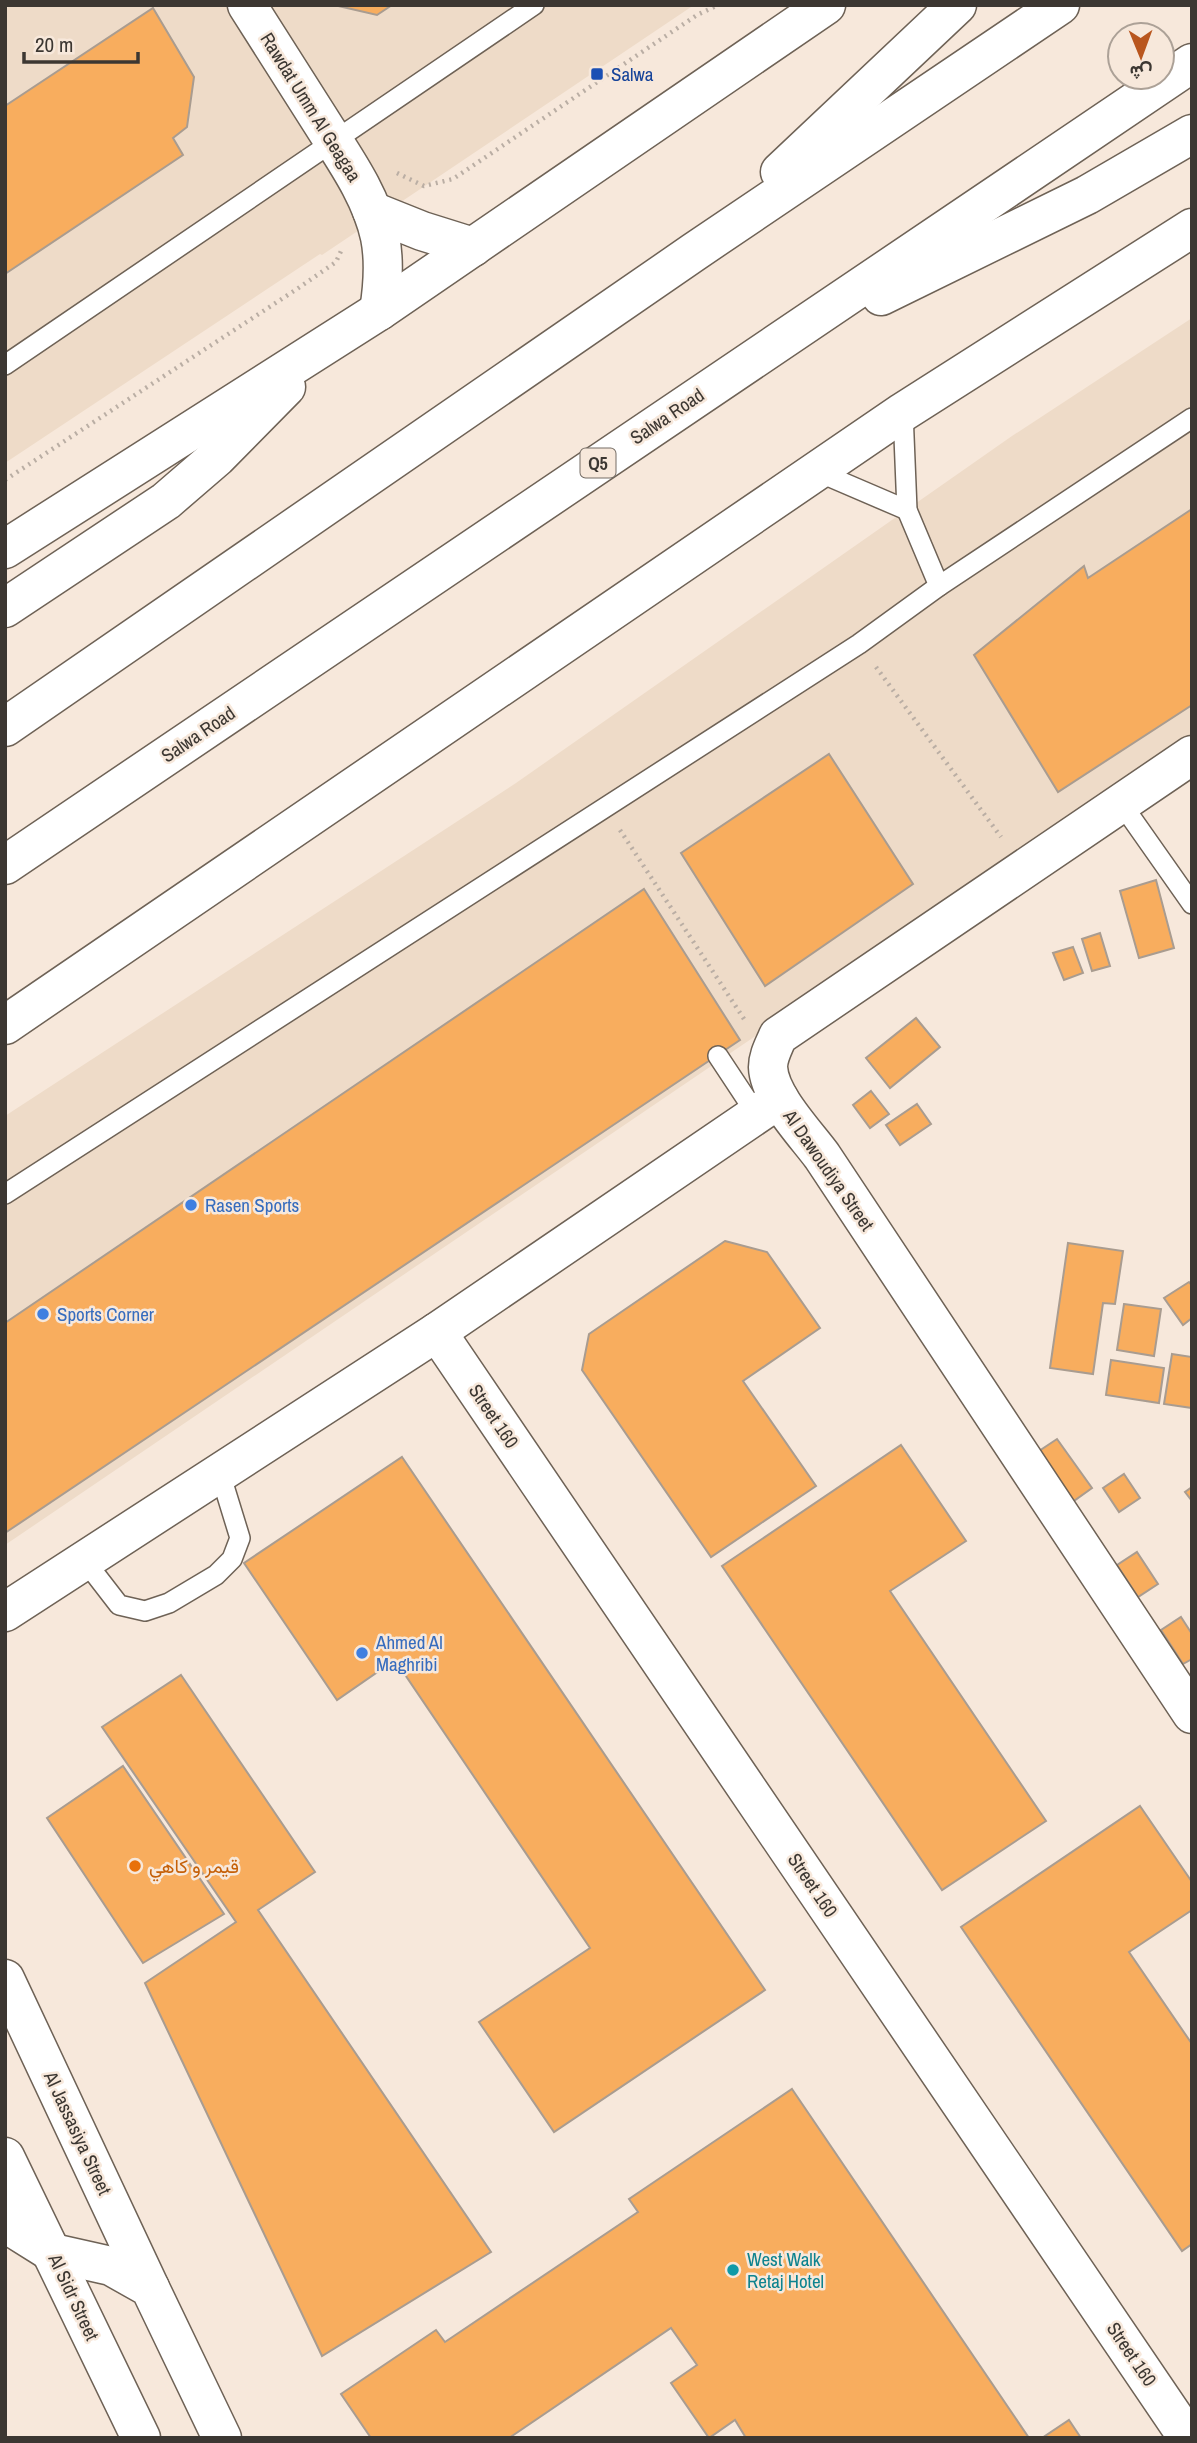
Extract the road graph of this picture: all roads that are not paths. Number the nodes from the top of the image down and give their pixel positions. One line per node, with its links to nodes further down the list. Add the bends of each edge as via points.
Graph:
1 (247, 5): 8 (main road, Rawdat Umm Al Geagaa)
2 (534, 5): 8 (lane)
3 (826, 5): 11 (main road)
4 (957, 5): 12 (main road)
5 (1060, 5): 12 (main road)
6 (1192, 63): 15 (main road, Salwa Road / Q5)
7 (1192, 134): 15 (main road, via 1087,195)
8 (334, 142): 9 (main road, Rawdat Umm Al Geagaa); 16 (lane)
9 (372, 211): 11 (main road); 13 (main road, Rawdat Umm Al Geagaa, via 383,260)
10 (1192, 228): 17 (main road)
11 (473, 247): 13 (main road)
12 (694, 252): 24 (main road)
13 (379, 311): 14 (main road)
14 (323, 346): 21 (main road); 23 (main road, via 266,410 166,501)
15 (750, 360): 27 (main road, Salwa Road / Q5)
16 (5, 365)
17 (903, 412): 19 (main road); 20 (lane)
18 (1192, 418): 22 (lane)
19 (816, 471): 20 (lane); 29 (main road)
20 (907, 510): 22 (lane)
21 (5, 549)
22 (939, 586): 32 (lane, via 859,644)
23 (5, 608)
24 (5, 727)
25 (1192, 755): 26 (main road)
26 (1121, 803): 28 (lane); 31 (main road, Al Dawoudiya Street, via 778,1036 769,1058)
27 (5, 865)
28 (1192, 905)
29 (5, 1025)
30 (718, 1056): 31 (lane)
31 (768, 1107): 33 (main road); 37 (main road, Al Dawoudiya Street, via 822,1156)
32 (5, 1194)
33 (437, 1332): 34 (main road); 45 (main road, Street 160)
34 (220, 1473): 35 (main road); 35 (lane, via 240,1538 232,1559 216,1575 169,1603 145,1611 119,1605)
35 (85, 1560): 36 (main road)
36 (5, 1612)
37 (1192, 1714)
38 (5, 1979): 42 (main road, Al Jassasiya Street)
39 (5, 2157): 41 (main road, Al Sidr Street)
40 (5, 2223): 41 (main road)
41 (54, 2253): 42 (main road, via 111,2266); 43 (main road, Al Sidr Street)
42 (150, 2288): 44 (main road, Al Jassasiya Street)
43 (141, 2438)
44 (222, 2438)
45 (1188, 2438)

